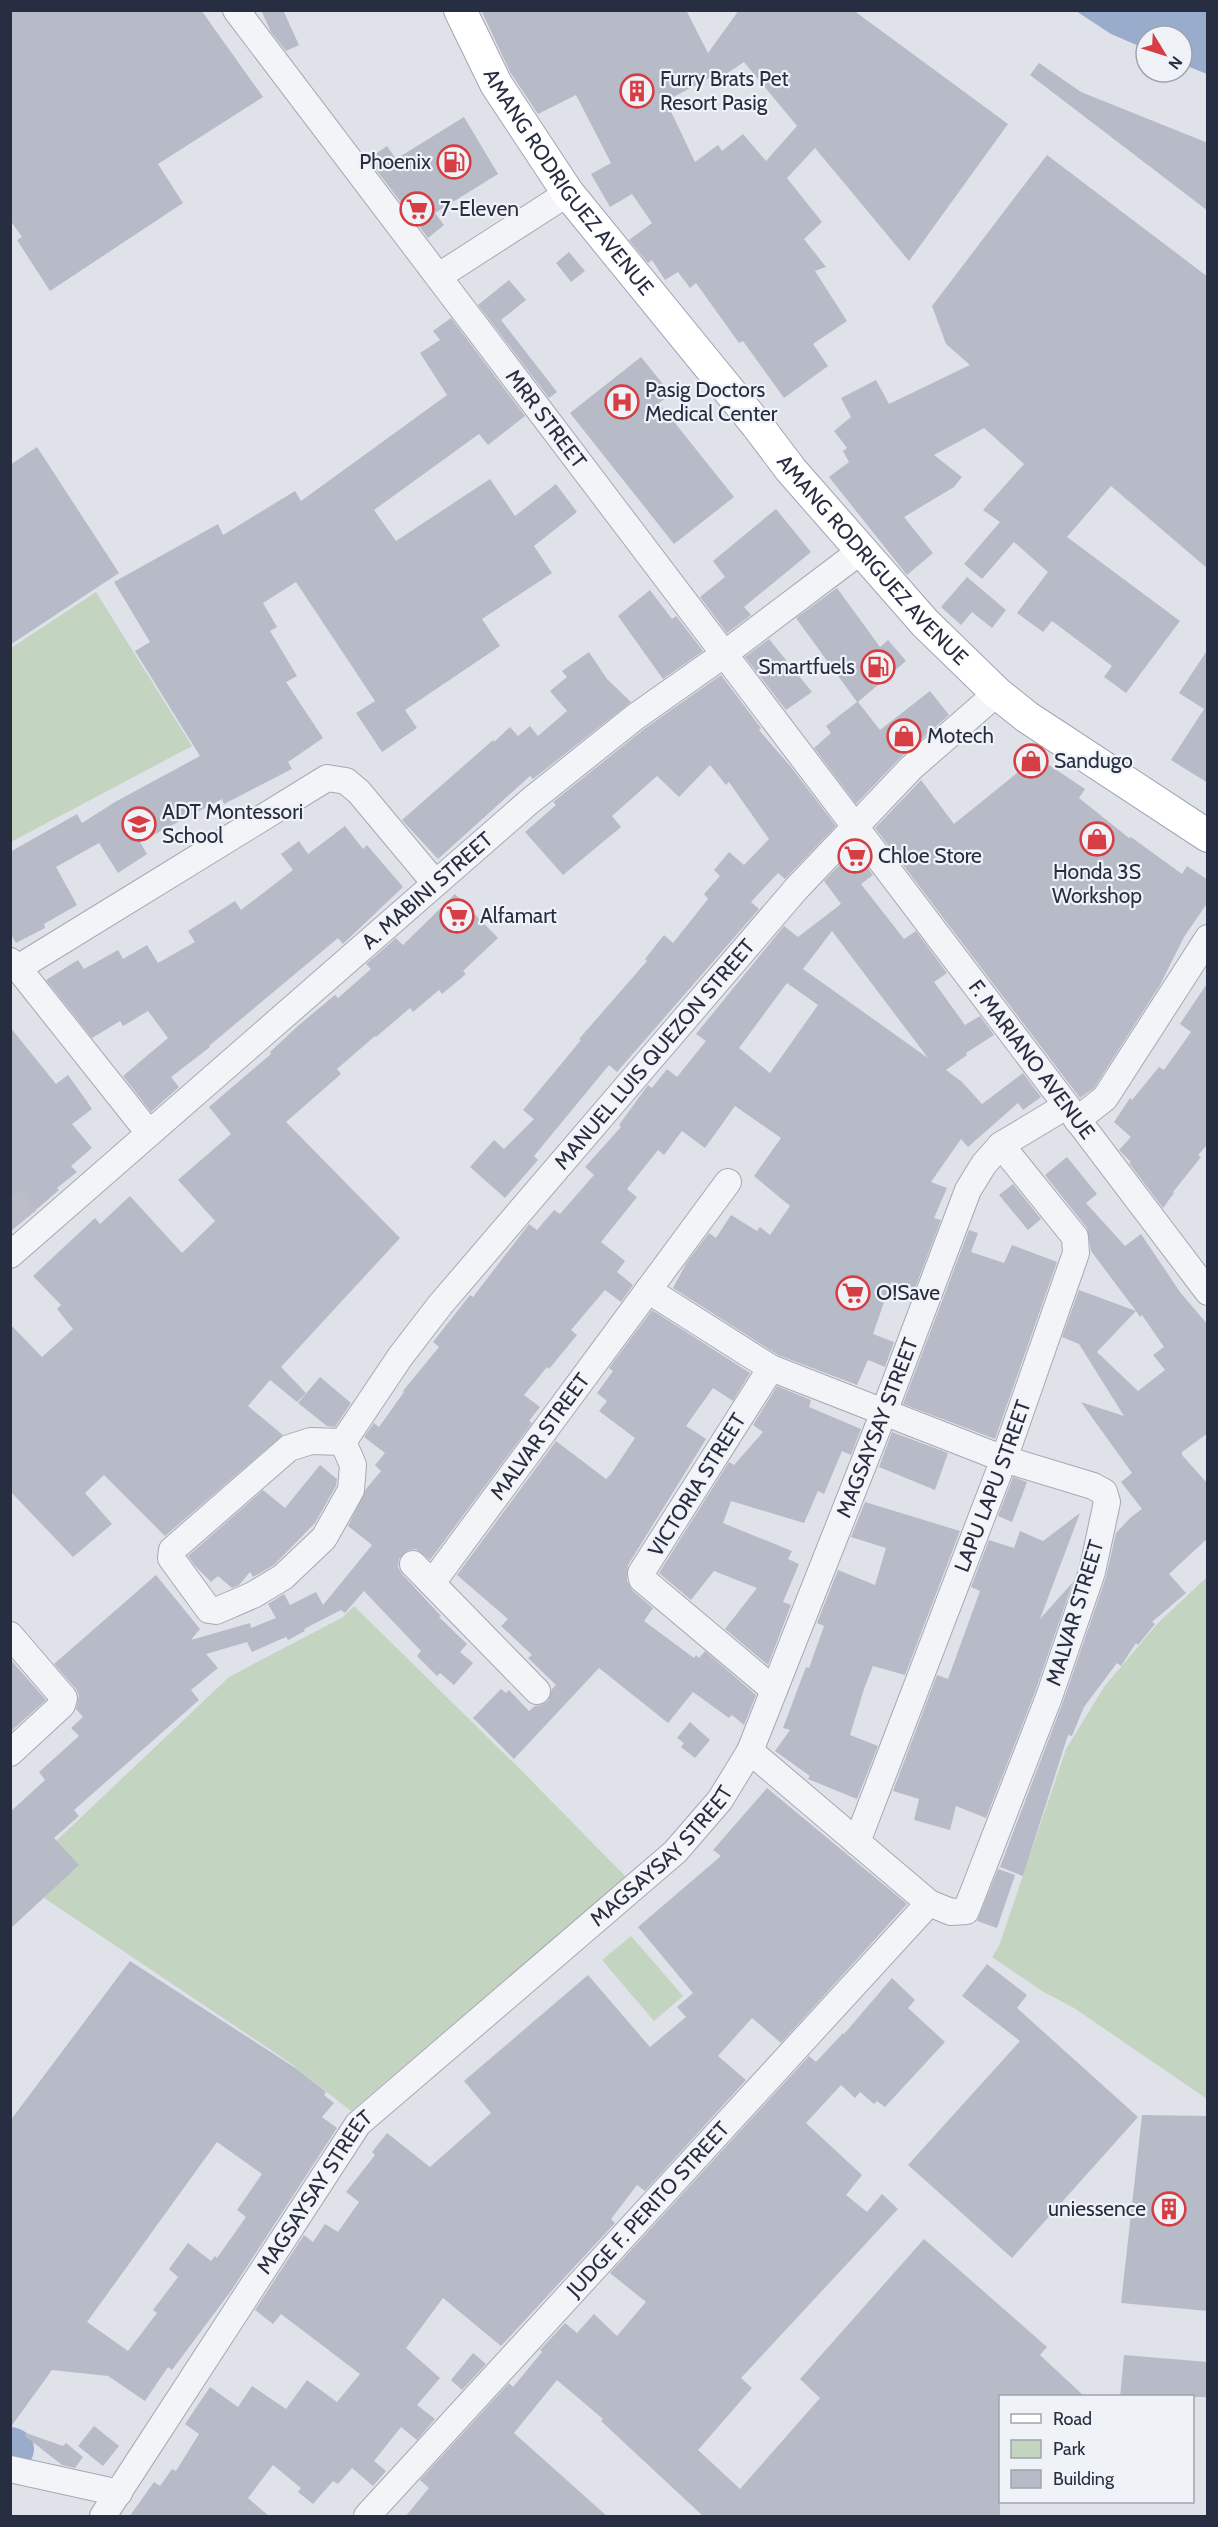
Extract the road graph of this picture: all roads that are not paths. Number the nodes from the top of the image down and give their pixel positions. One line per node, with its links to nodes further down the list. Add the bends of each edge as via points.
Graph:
1 (236, 10): 4 (street, MRR STREET)
2 (460, 10): 3 (main road, AMANG RODRIGUEZ AVENUE, via 496,84)
3 (568, 193): 4 (street); 5 (main road, AMANG RODRIGUEZ AVENUE, via 791,470)
4 (439, 276): 6 (street, MRR STREET)
5 (862, 550): 6 (street, A. MABINI STREET); 7 (main road, AMANG RODRIGUEZ AVENUE, via 925,623)
6 (723, 655): 8 (street, MRR STREET); 10 (street, A. MABINI STREET, via 635,717)
7 (997, 693): 8 (street, MANUEL LUIS QUEZON STREET, via 911,768); 9 (main road, AMANG RODRIGUEZ AVENUE, via 1102,768)
8 (855, 828): 13 (street, F. MARIANO AVENUE); 22 (street, MANUEL LUIS QUEZON STREET, via 796,889 440,1305)
9 (1208, 836)
10 (435, 883): 12 (street, via 359,792 346,781 327,778); 14 (street, A. MABINI STREET)
11 (1208, 938): 13 (street, MAGSAYSAY STREET, via 1105,1098)
12 (14, 964): 14 (street)
13 (1071, 1113): 15 (street, MAGSAYSAY STREET); 19 (street, F. MARIANO AVENUE)
14 (149, 1133): 17 (street, A. MABINI STREET)
15 (1001, 1145): 21 (street, MAGSAYSAY STREET, via 968,1190); 23 (street, LAPU LAPU STREET, via 1075,1237 1076,1253)
16 (728, 1182): 18 (street, MALVAR STREET)
17 (10, 1255)
18 (648, 1290): 20 (street, MALVAR STREET); 25 (street, MALVAR STREET)
19 (1208, 1292)
20 (771, 1368): 21 (street, MALVAR STREET); 27 (street, VICTORIA STREET, via 641,1573 642,1579)
21 (884, 1412): 23 (street, MALVAR STREET); 27 (street, MAGSAYSAY STREET)
22 (342, 1442): 22 (street, via 311,1441 289,1448 172,1550 171,1558 208,1610 216,1611 283,1578 324,1538 351,1490 353,1465)
23 (1004, 1459): 31 (street, LAPU LAPU STREET); 32 (street, MALVAR STREET, via 1093,1486 1104,1492 1107,1502 1092,1572 1049,1697 966,1911 951,1912)
24 (413, 1564): 25 (street)
25 (432, 1583): 28 (street)
26 (10, 1635): 30 (street, via 64,1698 62,1705)
27 (774, 1690): 29 (street, MAGSAYSAY STREET)
28 (537, 1691)
29 (750, 1751): 31 (street, MALVAR STREET); 34 (street, MAGSAYSAY STREET, via 720,1800 675,1852 358,2124)
30 (10, 1753)
31 (857, 1842): 32 (street, MALVAR STREET)
32 (929, 1903): 36 (street, JUDGE F. PERITO STREET)
33 (10, 2469): 34 (street)
34 (119, 2493): 35 (street, MAGSAYSAY STREET)
35 (103, 2517)
36 (367, 2517)

